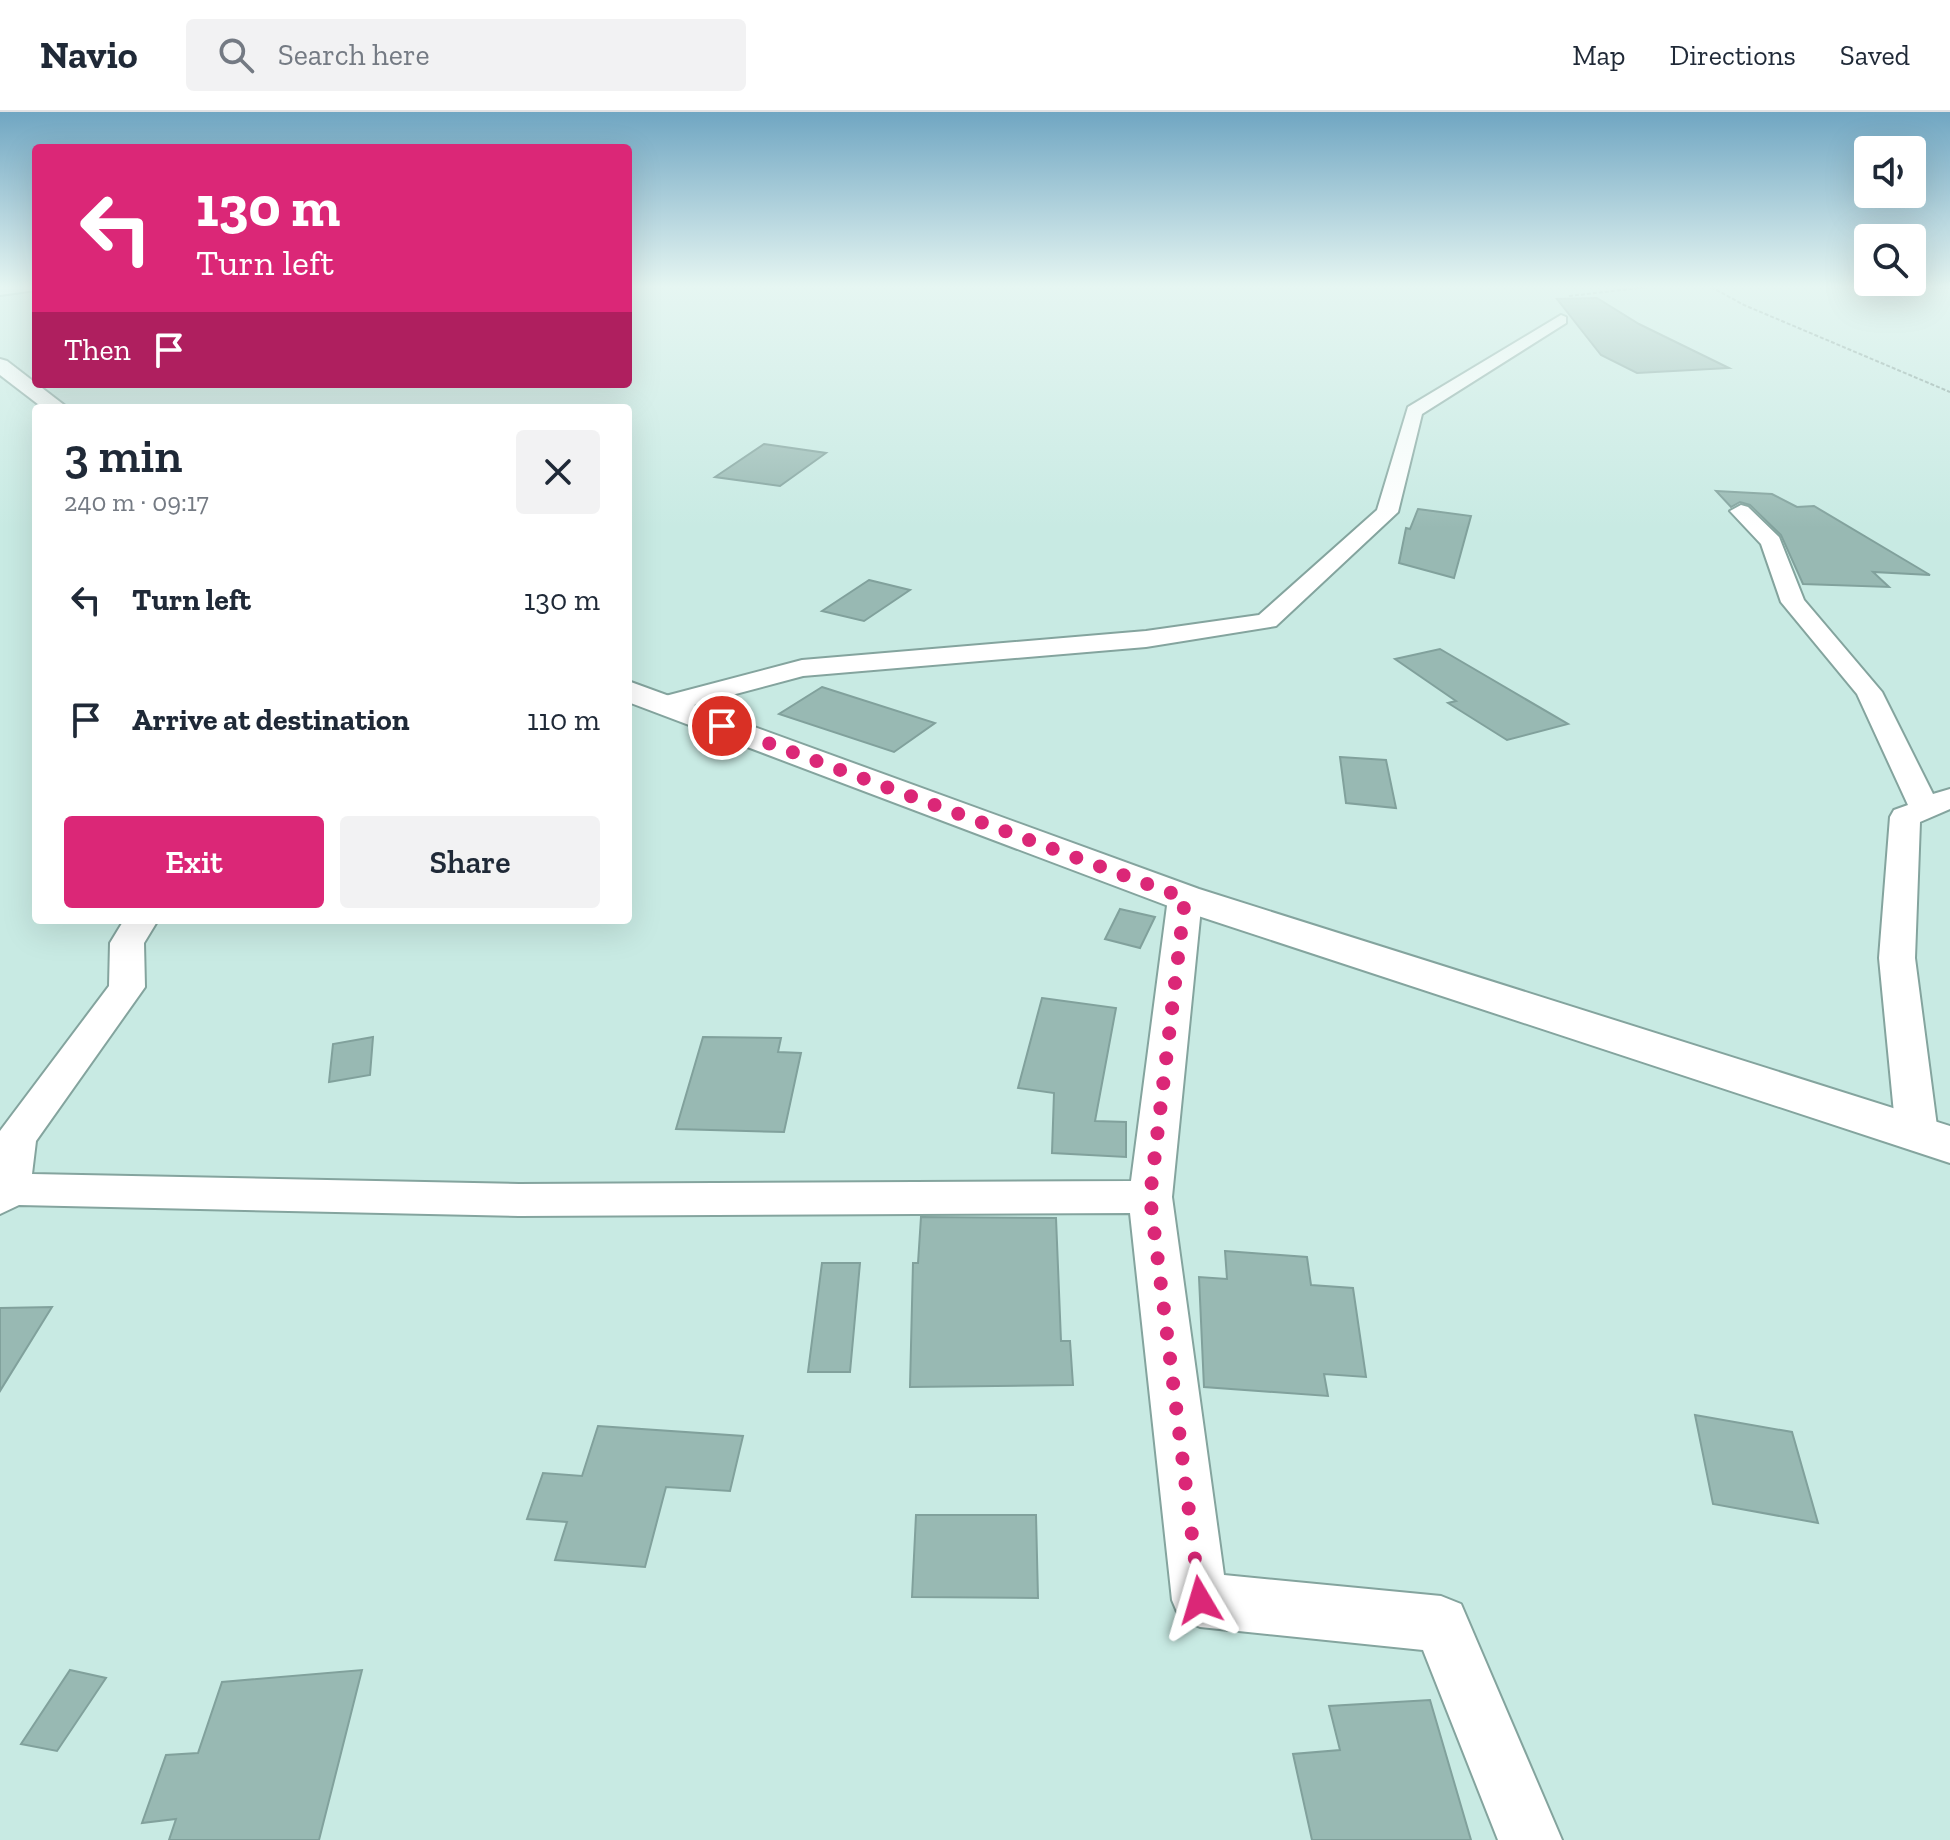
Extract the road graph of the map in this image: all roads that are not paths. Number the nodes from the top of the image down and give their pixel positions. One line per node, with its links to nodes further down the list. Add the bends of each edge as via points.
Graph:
1 (3, 368): 3 (main road)
2 (1484, 368): 5 (street, via 1414,411 1387,512 1267,621 1146,639 802,668)
3 (52, 404)
4 (1741, 511): 6 (street, via 1771,542 1793,602 1869,692)
5 (646, 698): 7 (main road)
6 (1938, 803): 9 (street, via 1905,817 1897,958)
7 (1185, 898): 9 (main road); 11 (street)
8 (139, 924): 10 (street, via 127,943 127,987 16,1139)
9 (1934, 1140)
10 (3, 1192): 11 (street, via 519,1200)
11 (1150, 1197): 12 (street, via 1200,1600 1441,1624)
12 (1530, 1840)

